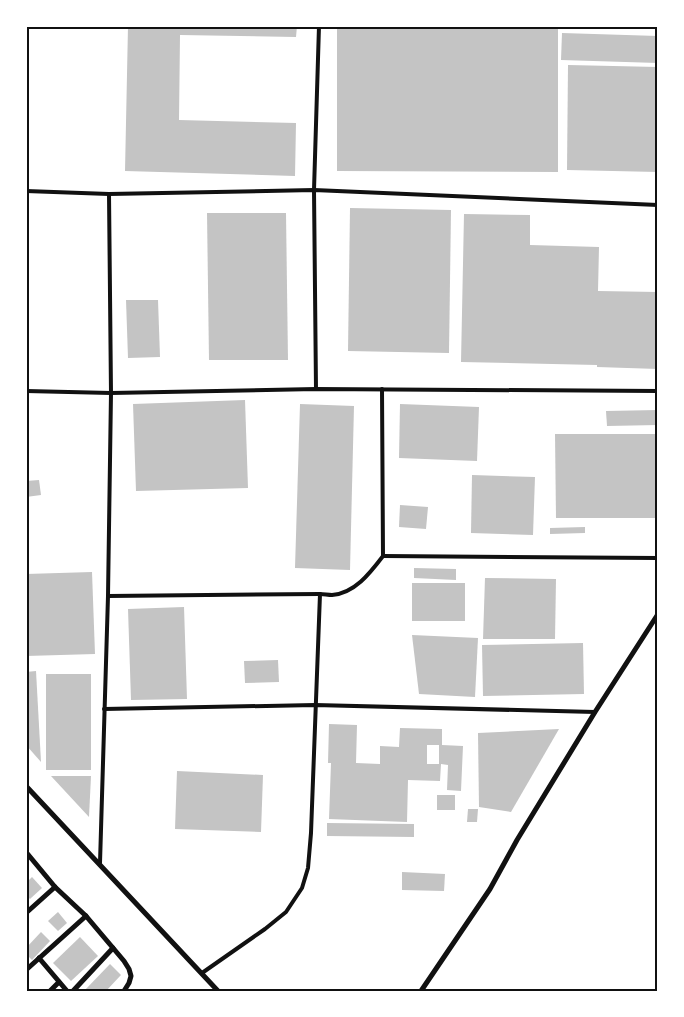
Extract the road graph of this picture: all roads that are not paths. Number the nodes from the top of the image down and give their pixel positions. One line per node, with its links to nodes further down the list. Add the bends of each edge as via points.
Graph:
1 (319, 26): 2 (lane)
2 (314, 190): 4 (lane); 5 (lane); 6 (lane)
3 (26, 191): 4 (lane)
4 (109, 194): 10 (lane)
5 (658, 205)
6 (316, 389): 7 (lane); 10 (lane)
7 (382, 389): 9 (lane); 11 (lane)
8 (26, 391): 10 (lane)
9 (658, 391)
10 (111, 393): 14 (lane)
11 (383, 556): 12 (lane); 13 (lane, via 355,587 333,595)
12 (658, 558)
13 (320, 594): 14 (lane); 16 (lane)
14 (108, 596): 17 (lane)
15 (658, 614): 18 (street)
16 (315, 705): 17 (lane); 18 (lane); 28 (lane, via 311,833 308,868 302,888 286,912)
17 (104, 709): 21 (lane)
18 (594, 712): 35 (street, via 490,889)
19 (26, 786): 21 (street)
20 (26, 852): 22 (street)
21 (100, 863): 28 (street)
22 (55, 887): 23 (street); 24 (street)
23 (26, 913)
24 (86, 916): 25 (street); 26 (street)
25 (113, 948): 32 (street); 33 (street, via 131,976)
26 (39, 958): 27 (street); 29 (street)
27 (26, 970)
28 (202, 973): 34 (street)
29 (59, 982): 30 (street); 31 (street)
30 (50, 991)
31 (67, 991)
32 (73, 991)
33 (124, 991)
34 (218, 991)
35 (421, 991)

